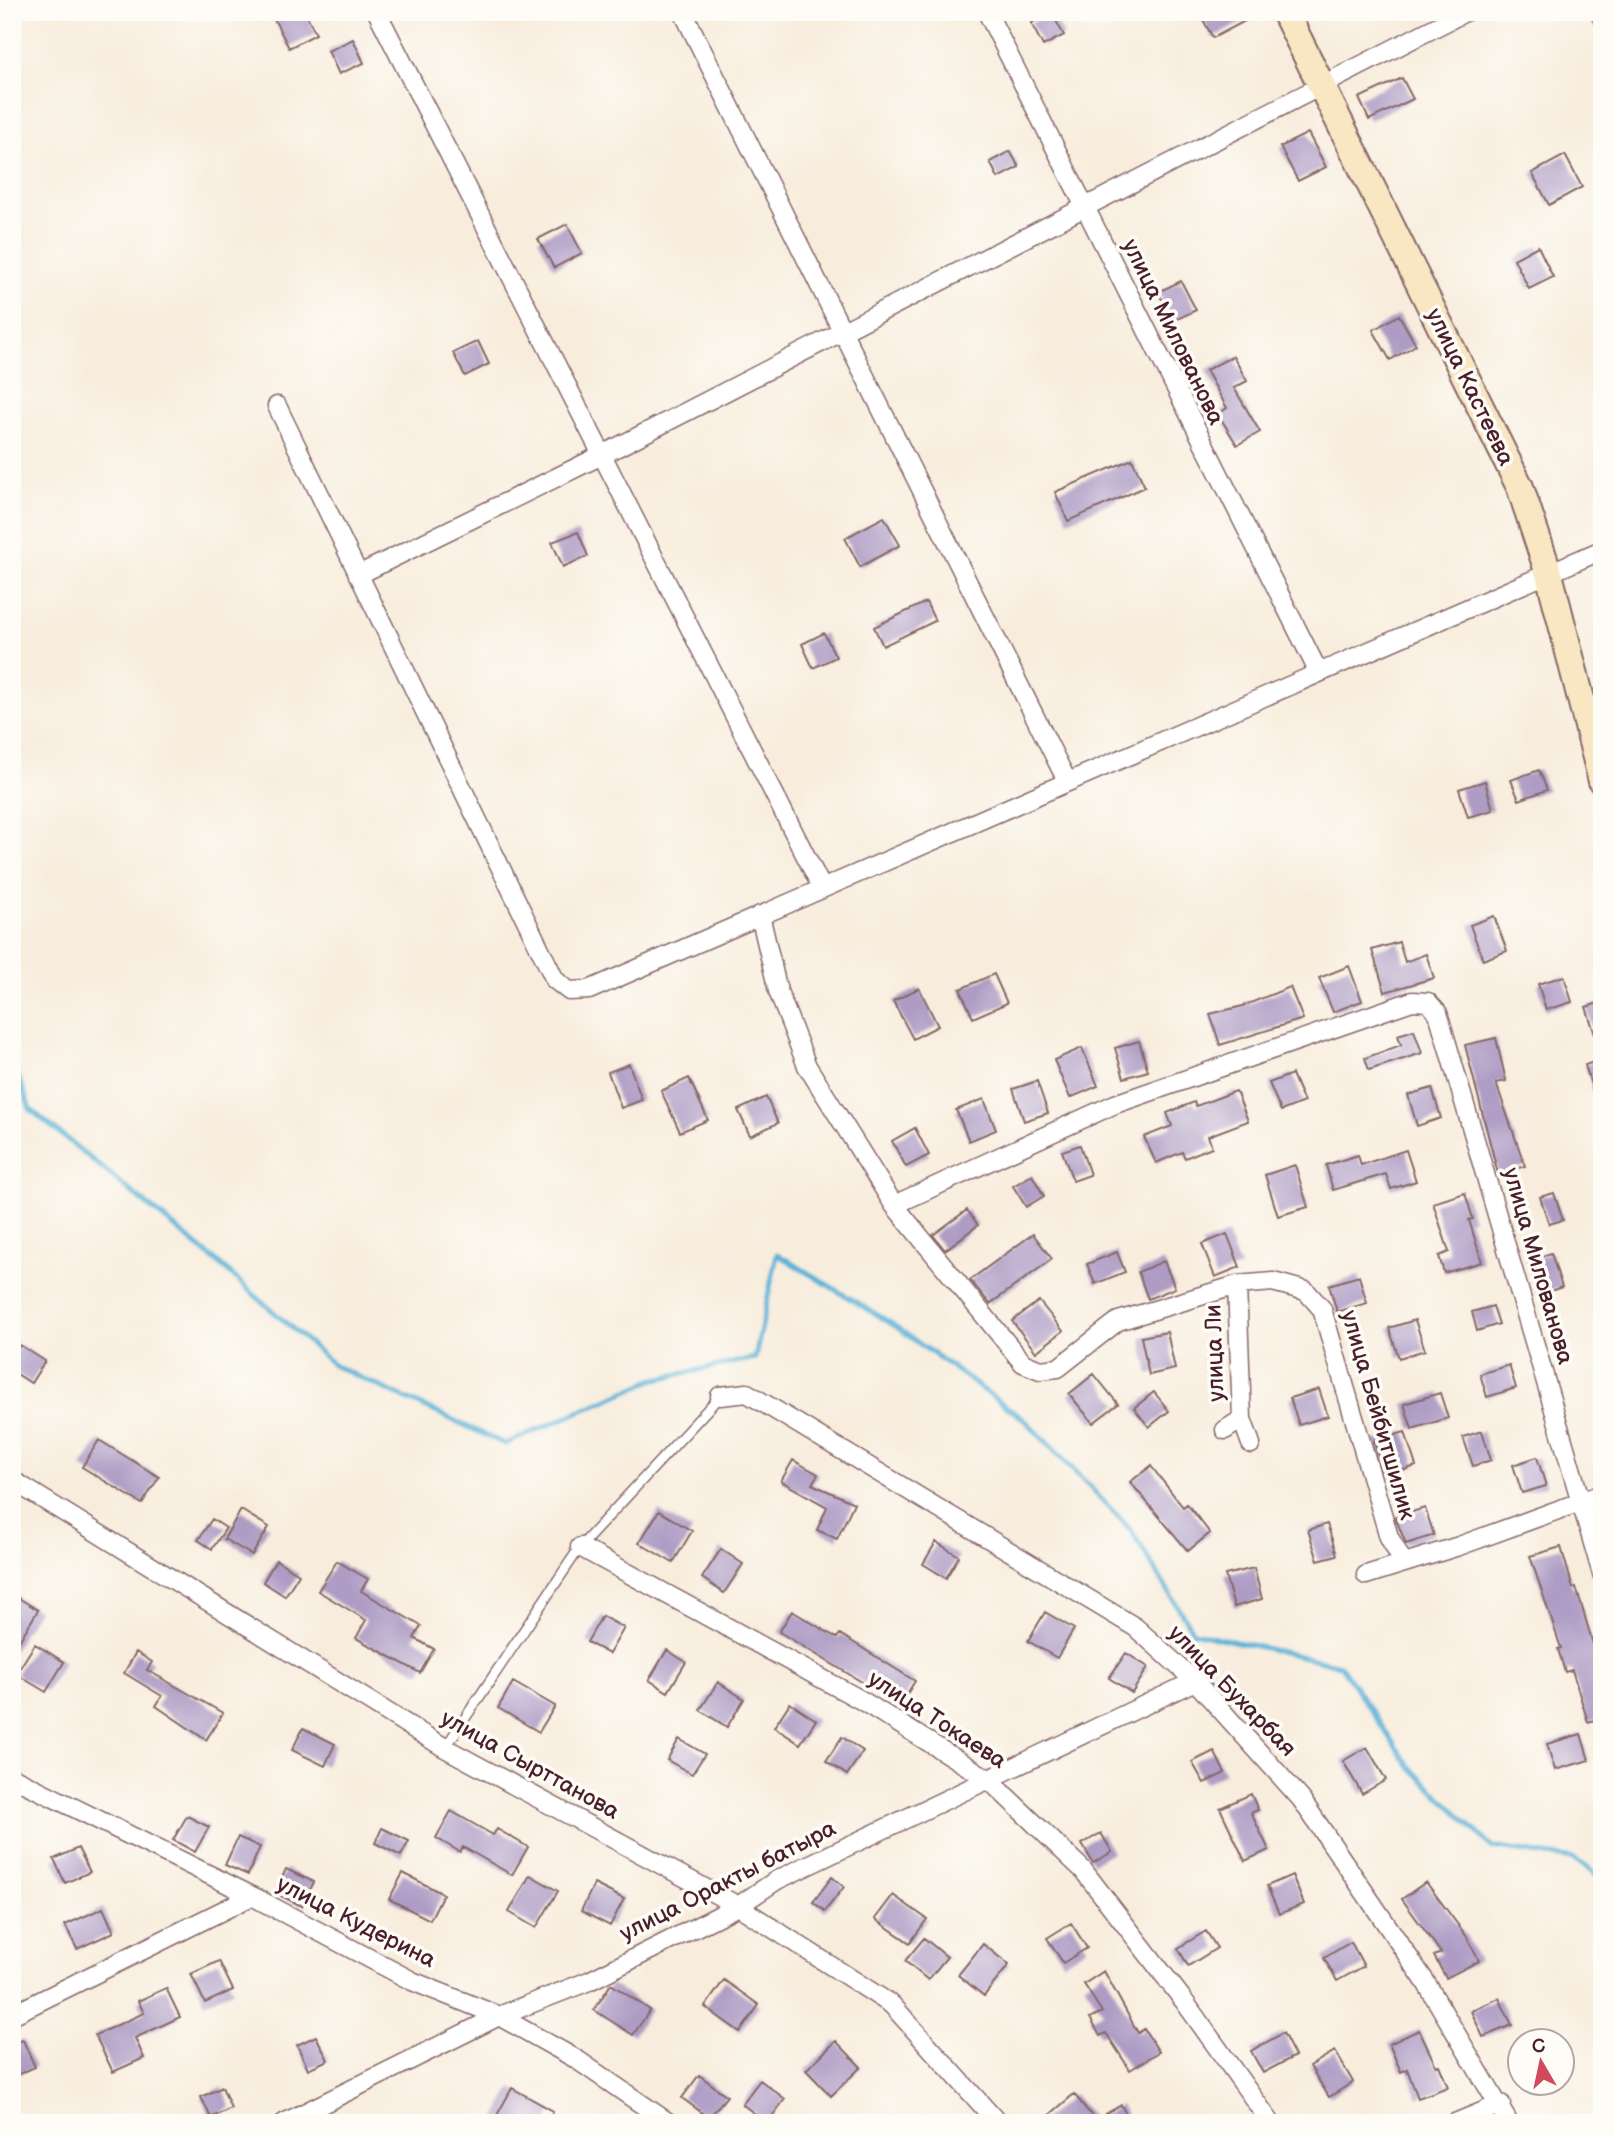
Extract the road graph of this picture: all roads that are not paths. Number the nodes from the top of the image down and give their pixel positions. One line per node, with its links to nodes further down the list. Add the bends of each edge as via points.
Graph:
1 (377, 12): 12 (street)
2 (682, 12): 10 (street)
3 (987, 12): 9 (street, улица Милованова)
4 (1284, 12): 8 (street, улица Кастеева)
5 (1465, 12): 8 (street)
6 (1599, 12): 7 (street)
7 (1602, 18)
8 (1321, 86): 9 (street); 14 (street, улица Кастеева, via 1520,487)
9 (1084, 208): 10 (street); 16 (street, улица Милованова)
10 (844, 331): 12 (street); 17 (street)
11 (277, 406): 15 (street)
12 (602, 455): 15 (street); 19 (street)
13 (1602, 550): 14 (street)
14 (1549, 574): 16 (street); 18 (street, улица Кастеева)
15 (358, 575): 20 (street, via 555,980 569,991 589,990)
16 (1318, 671): 17 (street)
17 (1067, 781): 19 (street)
18 (1602, 781)
19 (822, 888): 20 (street)
20 (760, 915): 21 (street, улица Бейбитшилик, via 778,991 807,1066)
21 (894, 1205): 22 (street, улица Бейбитшилик, via 1023,1363 1040,1370 1058,1368 1118,1321); 29 (street, улица Милованова, via 1141,1095 1412,1001 1428,1002 1438,1013)
22 (1237, 1285): 24 (street, улица Ли); 31 (street, улица Бейбитшилик, via 1273,1282 1306,1291 1322,1309 1389,1537)
23 (720, 1396): 30 (lane); 34 (street, улица Бухарбая, via 747,1393 1028,1560 1135,1627)
24 (1242, 1419): 25 (street, улица Ли); 26 (street, улица Ли)
25 (1225, 1430)
26 (1251, 1444)
27 (12, 1480): 35 (street, улица Сырттанова)
28 (1602, 1494): 29 (street)
29 (1582, 1501): 31 (street); 32 (street, улица Милованова)
30 (580, 1547): 35 (lane); 37 (street, улица Токаева, via 862,1700)
31 (1403, 1562): 33 (street)
32 (1602, 1574)
33 (1366, 1575)
34 (1195, 1681): 37 (street, улица Оракты батыра); 42 (street, улица Бухарбая, via 1301,1799 1425,1981)
35 (445, 1748): 39 (street, улица Сырттанова)
36 (12, 1777): 38 (street, улица Кудерина)
37 (988, 1779): 39 (street, улица Оракты батыра, via 777,1880); 46 (street, улица Токаева, via 1083,1870)
38 (252, 1896): 40 (street); 41 (street, улица Кудерина, via 412,1981)
39 (738, 1906): 41 (street, улица Оракты батыра, via 589,1981); 45 (street, улица Сырттанова, via 892,2005)
40 (12, 2015)
41 (499, 2016): 43 (street, улица Оракты батыра); 44 (street, улица Кудерина, via 576,2059)
42 (1501, 2104): 47 (street); 48 (street, улица Бухарбая)
43 (284, 2123)
44 (668, 2123)
45 (998, 2123)
46 (1270, 2123)
47 (1455, 2123)
48 (1509, 2123)

